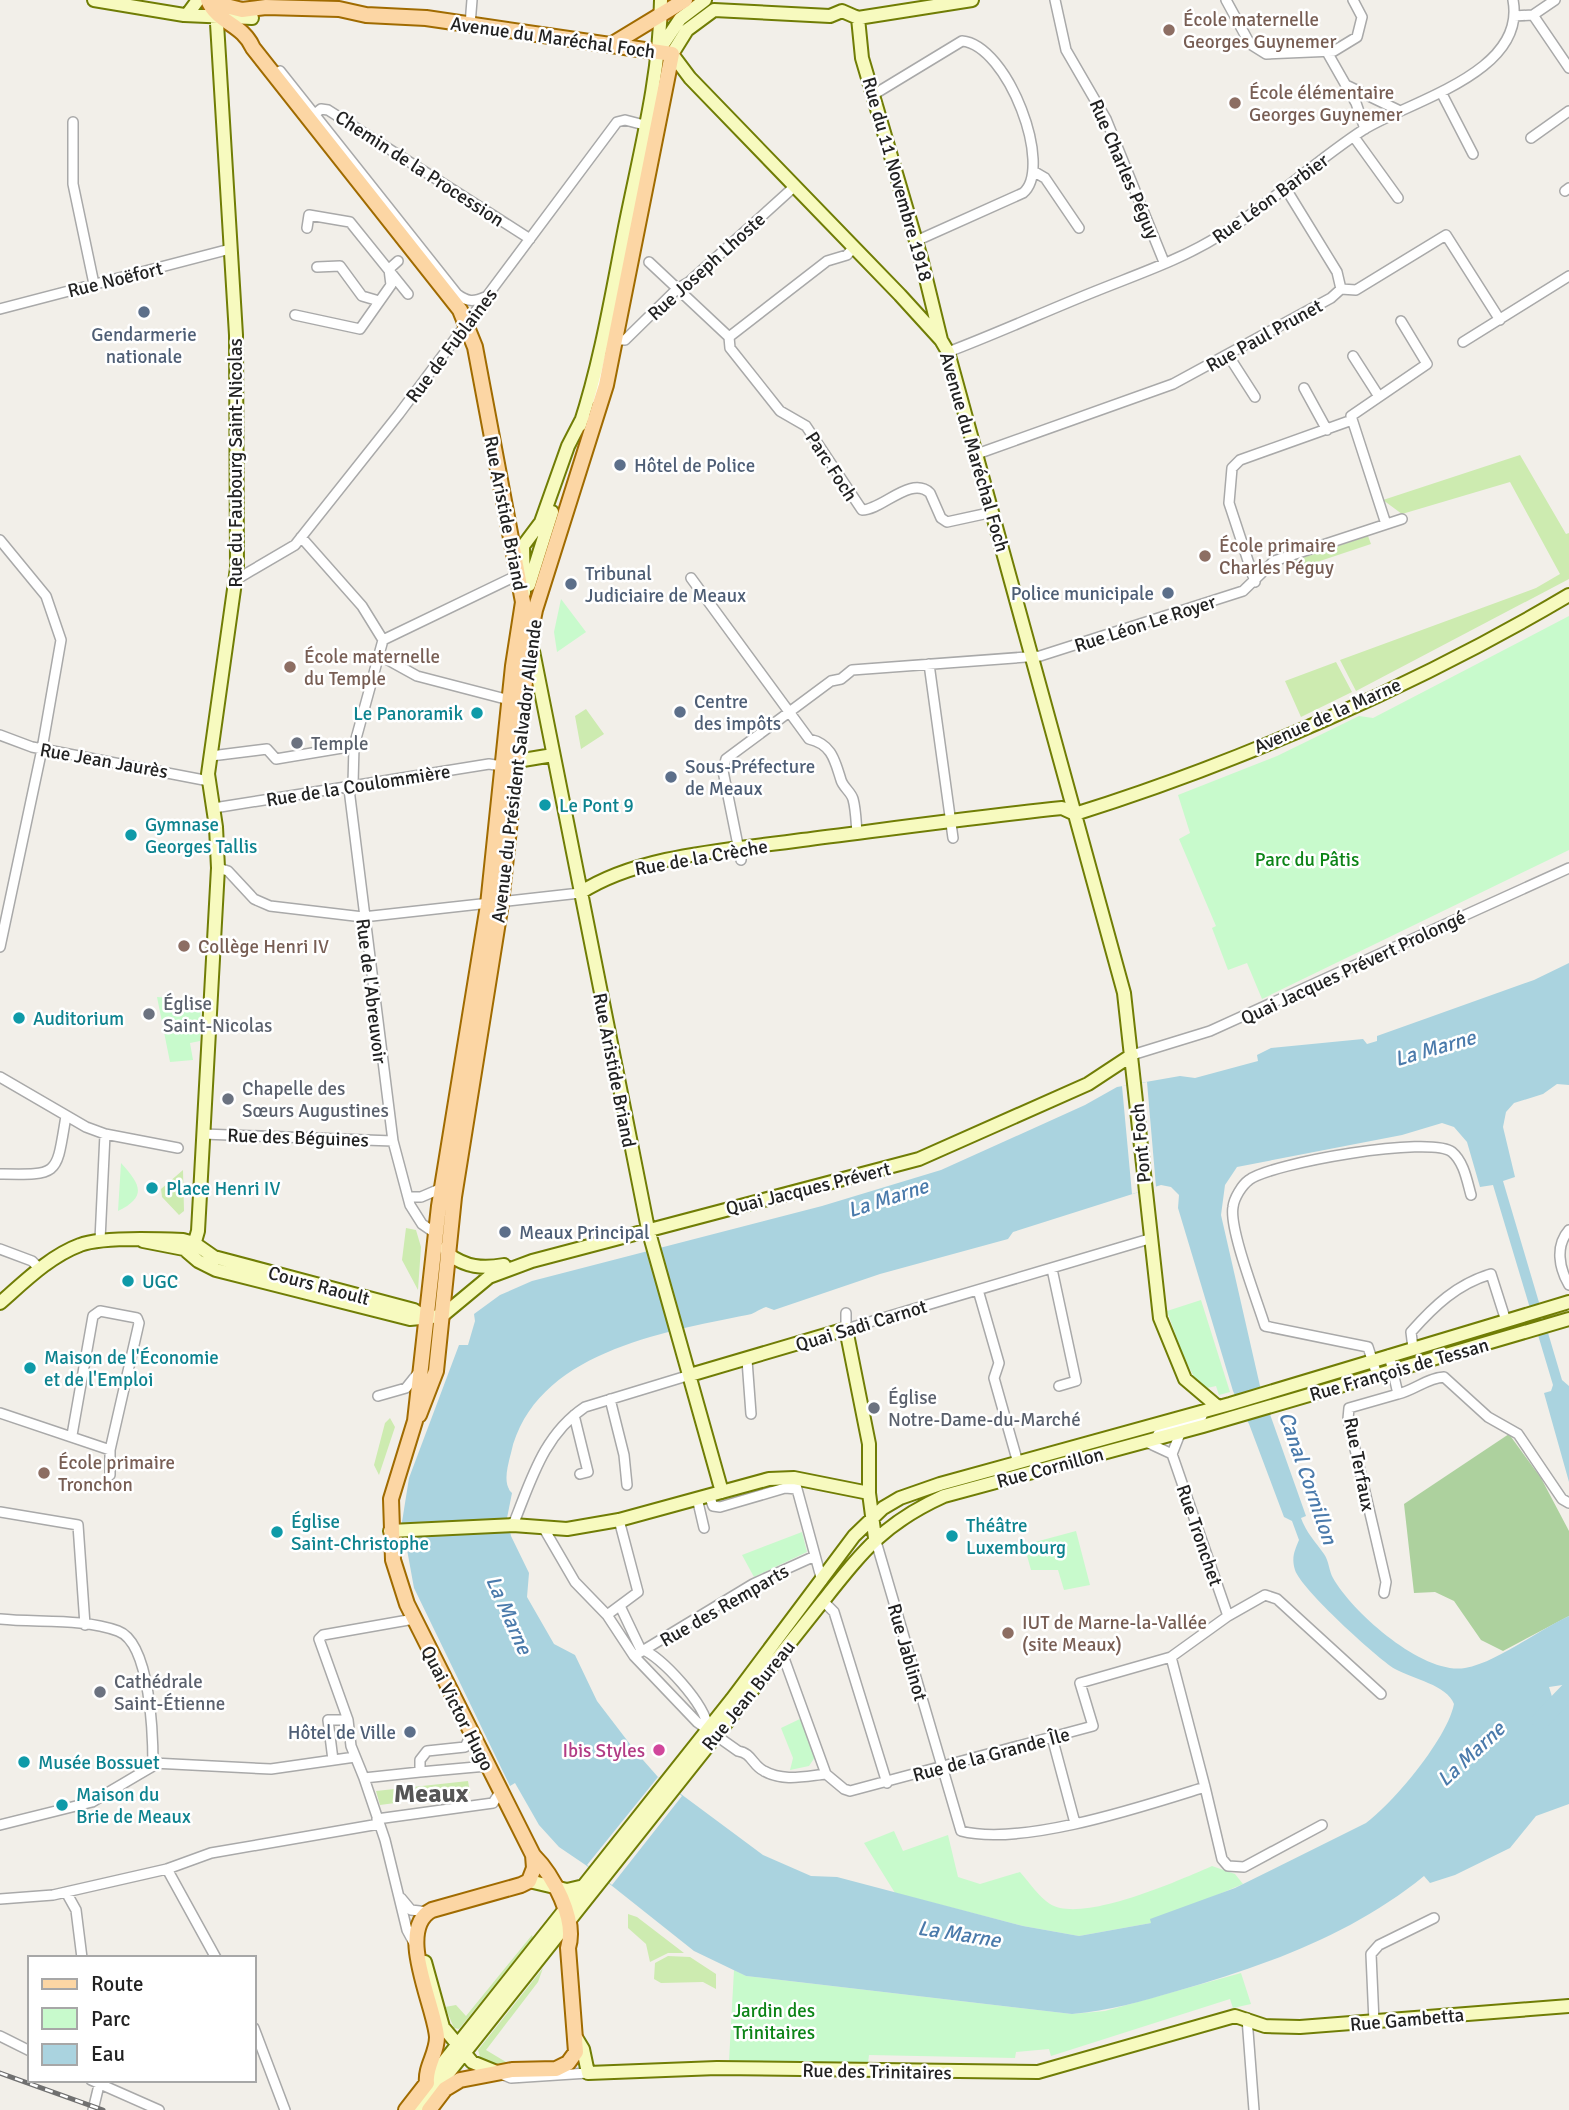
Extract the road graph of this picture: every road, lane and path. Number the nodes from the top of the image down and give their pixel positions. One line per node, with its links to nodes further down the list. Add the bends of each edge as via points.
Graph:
1 (94, 0): 18 (main road)
2 (198, 0): 18 (main road)
3 (208, 0): 14 (main road)
4 (472, 0): 24 (street)
5 (661, 0): 15 (main road, Avenue du Président Salvador Allende)
6 (705, 0): 25 (main road)
7 (737, 0): 17 (main road)
8 (972, 0): 23 (main road)
9 (1055, 0): 57 (street, Rue Charles Péguy, via 1066,50 1107,119)
10 (1226, 0): 28 (street, via 1259,52)
11 (1353, 0): 28 (street, via 1362,17 1361,30 1357,37)
12 (1513, 0): 21 (street)
13 (1555, 0): 20 (street)
14 (218, 5): 18 (main road); 19 (main road, Avenue du Maréchal Foch, via 242,10 339,9); 22 (main road, Avenue du Maréchal Foch); 26 (main road, Rue Aristide Briand); 54 (main road, Rue du Faubourg Saint-Nicolas)
15 (673, 6): 25 (main road, Avenue du Président Salvador Allende); 27 (main road); 29 (main road, Avenue du Président Salvador Allende)
16 (841, 6): 17 (main road, via 830,16); 23 (main road)
17 (748, 10): 29 (main road, via 709,12)
18 (187, 15)
19 (366, 15): 22 (main road, Avenue du Maréchal Foch); 24 (main road, Avenue du Maréchal Foch)
20 (1533, 15): 21 (street); 30 (street)
21 (1514, 16): 32 (street, Rue Léon Barbier, via 1503,45 1489,63)
22 (252, 18): 26 (main road, via 245,23)
23 (858, 18): 33 (main road, Rue du 11 Novembre 1918, via 859,44)
24 (470, 25): 27 (main road, Avenue du Maréchal Foch)
25 (673, 28): 29 (main road, Avenue du Président Salvador Allende)
26 (246, 34): 36 (main road, Rue Aristide Briand)
27 (611, 46): 29 (main road, Avenue du Maréchal Foch)
28 (1327, 52): 31 (street)
29 (665, 53): 38 (main road, Avenue du Président Salvador Allende); 46 (main road, Avenue du Maréchal Foch)
30 (1569, 68)
31 (1344, 84): 34 (street); 40 (street)
32 (1441, 92): 34 (street, Rue Léon Barbier); 44 (street)
33 (873, 95): 45 (street, via 954,43 974,43 1016,91); 52 (main road, Rue du 11 Novembre 1918)
34 (1398, 110): 40 (street, Rue Léon Barbier)
35 (1569, 111): 39 (street)
36 (312, 116): 51 (street, Chemin de la Procession, via 328,110); 65 (street, Rue Aristide Briand, via 457,294 475,301); 72 (main road, Rue Aristide Briand)
37 (73, 122): 61 (street, via 73,184)
38 (652, 127): 51 (street, Rue de Fublaines, via 617,122); 68 (main road, Avenue du Président Salvador Allende); 74 (main road, Avenue du Président Salvador Allende, via 617,301)
39 (1548, 127): 42 (street); 43 (street)
40 (1365, 129): 41 (street, Rue Léon Barbier)
41 (1354, 137): 47 (street, Rue Léon Barbier); 48 (street)
42 (1555, 137)
43 (1531, 138)
44 (1473, 154)
45 (1033, 171): 50 (street, via 1045,178); 52 (street, via 1031,185 1023,193)
46 (795, 186): 53 (main road, Avenue du Maréchal Foch); 62 (street, Rue Joseph Lhoste)
47 (1286, 189): 57 (street, Rue Léon Barbier, via 1223,234); 63 (street, via 1337,272)
48 (1398, 198)
49 (307, 228): 59 (street, via 309,215 350,222)
50 (1079, 228)
51 (530, 239): 65 (street, Rue de Fublaines)
52 (916, 241): 76 (main road, Rue du 11 Novembre 1918)
53 (854, 247): 73 (street, via 847,255 827,261); 76 (main road, Avenue du Maréchal Foch)
54 (230, 249): 61 (street, Rue Noëfort); 94 (main road, Rue du Faubourg Saint-Nicolas, via 236,335)
55 (398, 261): 59 (street)
56 (649, 262): 62 (street)
57 (1164, 262): 76 (street, Rue Léon Barbier)
58 (317, 267): 66 (street, via 340,266 362,296)
59 (389, 269): 64 (street); 66 (street, via 391,285)
60 (1569, 276): 70 (street)
61 (94, 284): 67 (street, Rue Noëfort)
62 (677, 289): 73 (street); 74 (street, Rue Joseph Lhoste, via 625,340)
63 (1341, 289): 70 (street, Rue Paul Prunet, via 1356,290 1446,235); 77 (street, Rue Paul Prunet)
64 (408, 293)
65 (487, 296): 72 (street, Rue de Fublaines)
66 (379, 301): 69 (street, via 360,329)
67 (0, 309)
68 (608, 310): 81 (street, via 609,339); 84 (main road, Avenue du Président Salvador Allende)
69 (295, 315)
70 (1500, 320): 75 (street)
71 (1401, 321): 80 (street, via 1427,363)
72 (467, 324): 90 (street, Rue de Fublaines); 92 (main road, Rue Aristide Briand)
73 (729, 337): 87 (street, Parc Foch, via 730,348 780,411 806,426 862,510 919,488 930,493 947,522)
74 (615, 340): 81 (main road, Avenue du Président Salvador Allende)
75 (1463, 342)
76 (945, 346): 86 (main road, Avenue du Maréchal Foch)
77 (1228, 355): 82 (street); 86 (street, Rue Paul Prunet, via 1138,399)
78 (1353, 356): 80 (street)
79 (1304, 388): 85 (street)
80 (1378, 395): 83 (street, via 1354,411)
81 (599, 397): 84 (main road, Avenue du Président Salvador Allende)
82 (1255, 397)
83 (1352, 420): 85 (street); 89 (street)
84 (589, 422): 97 (main road, via 568,446 541,522 523,545); 98 (main road, Avenue du Président Salvador Allende)
85 (1327, 430): 95 (street, via 1240,460 1232,468 1229,503)
86 (977, 454): 87 (main road, Avenue du Maréchal Foch)
87 (993, 512): 101 (main road, Avenue du Maréchal Foch)
88 (1402, 519): 89 (street, Rue Léon Le Royer)
89 (1386, 524): 95 (street, Rue Léon Le Royer, via 1273,561)
90 (301, 537): 94 (street, Rue de Fublaines); 99 (street, via 362,606)
91 (0, 540): 107 (street, via 46,596 59,627 61,640)
92 (518, 575): 97 (main road, Rue Aristide Briand); 99 (street)
93 (691, 578): 104 (street)
94 (237, 579): 109 (main road, Rue du Faubourg Saint-Nicolas)
95 (1255, 582): 101 (street, Rue Léon Le Royer, via 1243,592)
96 (1569, 595): 114 (main road, Avenue de la Marne, via 1305,728)
97 (523, 602): 98 (main road, Rue Aristide Briand); 103 (main road, Avenue du Président Salvador Allende)
98 (530, 635): 108 (main road, Rue Aristide Briand); 110 (main road, Avenue du Président Salvador Allende)
99 (383, 640): 100 (street, Rue de l'Abreuvoir)
100 (380, 655): 103 (street, via 417,676); 106 (street, Rue de l'Abreuvoir)
101 (1032, 657): 102 (street, Rue Léon Le Royer); 114 (main road, Avenue du Maréchal Foch)
102 (929, 664): 104 (street, Rue Léon Le Royer, via 852,670); 115 (street)
103 (509, 700): 110 (main road, Avenue du Président Salvador Allende)
104 (788, 711): 116 (street, via 809,738 820,742 836,759 841,781 853,797); 117 (street, Rue Léon Le Royer, via 730,753 724,764)
105 (0, 735): 107 (street, Rue Jean Jaurès)
106 (354, 746): 109 (street, via 276,759 268,749); 112 (street, Rue de l'Abreuvoir)
107 (42, 749): 111 (street, Rue Jean Jaurès); 123 (street)
108 (553, 755): 110 (main road); 120 (main road, Rue Aristide Briand)
109 (211, 756): 111 (main road, Rue du Faubourg Saint-Nicolas)
110 (509, 766): 112 (street, Rue de la Coulommière, via 489,764); 121 (main road, Avenue du Président Salvador Allende)
111 (209, 781): 113 (main road, Rue du Faubourg Saint-Nicolas)
112 (353, 784): 113 (street, Rue de la Coulommière); 122 (street, Rue de l'Abreuvoir, via 349,789)
113 (214, 808): 118 (main road, Rue du Faubourg Saint-Nicolas)
114 (1075, 814): 115 (main road, Rue de la Crèche, via 1062,808); 124 (main road, Avenue du Maréchal Foch, via 1124,993)
115 (952, 831): 116 (main road, Rue de la Crèche)
116 (857, 833): 117 (main road, Rue de la Crèche)
117 (740, 855): 120 (main road, Rue de la Crèche, via 631,868)
118 (218, 868): 122 (street, Rue de la Crèche, via 228,871 254,899 270,906); 129 (main road, Rue du Faubourg Saint-Nicolas)
119 (1569, 868): 124 (street, Quai Jacques Prévert Prolongé, via 1210,1031)
120 (580, 893): 121 (street, Rue de la Crèche); 137 (main road, Rue Aristide Briand)
121 (494, 904): 122 (street, Rue de la Crèche); 132 (main road, Avenue du Président Salvador Allende); 144 (main road, Avenue du Président Salvador Allende)
122 (363, 917): 130 (street, Rue de l'Abreuvoir)
123 (0, 947)
124 (1132, 1055): 126 (main road, Avenue du Maréchal Foch); 137 (main road, Quai Jacques Prévert, via 1088,1084 919,1159)
125 (0, 1077): 127 (street)
126 (1135, 1081): 140 (main road, Pont Foch)
127 (66, 1116): 128 (street); 133 (street, via 50,1172)
128 (108, 1134): 131 (street); 141 (street)
129 (203, 1134): 130 (street, Rue des Béguines); 142 (main road)
130 (393, 1141): 136 (street, Rue de l'Abreuvoir)
131 (178, 1148)
132 (444, 1172): 134 (main road, Avenue du Président Salvador Allende); 144 (main road, via 448,1189 442,1231)
133 (0, 1174)
134 (442, 1188): 136 (street, via 421,1198); 139 (main road, Avenue du Président Salvador Allende)
135 (1471, 1195): 161 (street, via 1463,1167 1452,1152 1440,1146 1391,1146 1273,1169 1250,1179 1240,1190 1233,1207 1236,1229 1265,1326 1368,1347)
136 (408, 1197): 139 (street, Rue de l'Abreuvoir, via 422,1224)
137 (648, 1229): 145 (main road, Quai Jacques Prévert); 164 (main road, Rue Aristide Briand)
138 (1569, 1230): 148 (street, via 1560,1247 1562,1272)
139 (435, 1233): 154 (main road, Avenue du Président Salvador Allende)
140 (1149, 1239): 147 (street, Quai Sadi Carnot); 166 (main road, Pont Foch, via 1160,1318)
141 (100, 1240): 142 (main road, via 183,1240); 146 (main road, via 78,1245)
142 (194, 1248): 154 (main road, Cours Raoult, via 198,1261 410,1320)
143 (0, 1249): 146 (street, via 32,1261)
144 (448, 1254): 145 (main road, via 484,1268); 153 (main road, Avenue du Président Salvador Allende)
145 (532, 1261): 153 (main road, Quai Jacques Prévert, via 489,1277)
146 (40, 1269): 150 (main road)
147 (1052, 1269): 149 (street, Quai Sadi Carnot); 167 (street, via 1076,1381)
148 (1569, 1285)
149 (978, 1290): 157 (street, Quai Sadi Carnot); 184 (street, via 999,1363 994,1378)
150 (0, 1303)
151 (1567, 1303): 155 (main road, Rue François de Tessan)
152 (846, 1313): 157 (street)
153 (442, 1316): 154 (main road, Cours Raoult); 168 (main road, Avenue du Président Salvador Allende)
154 (426, 1318): 162 (main road); 168 (main road, via 434,1327)
155 (1511, 1319): 158 (main road, Rue François de Tessan); 158 (street, via 1491,1274 1434,1305 1411,1332)
156 (1569, 1319): 163 (main road, Rue François de Tessan)
157 (846, 1329): 160 (main road, Quai Sadi Carnot); 189 (main road, via 869,1444)
158 (1413, 1348): 159 (main road, Rue François de Tessan)
159 (1389, 1355): 161 (main road, Rue François de Tessan); 163 (street)
160 (747, 1360): 164 (main road, Quai Sadi Carnot); 174 (street)
161 (1372, 1360): 165 (street); 172 (main road, Rue François de Tessan)
162 (421, 1369): 170 (street, via 406,1388); 178 (main road)
163 (1393, 1370): 165 (main road, Rue François de Tessan); 169 (street)
164 (690, 1375): 171 (street, Quai Sadi Carnot); 190 (main road, Rue Aristide Briand)
165 (1377, 1375): 177 (main road, Rue François de Tessan)
166 (1185, 1379): 172 (main road, via 1203,1396); 176 (main road, via 1193,1401)
167 (1059, 1386)
168 (431, 1387): 178 (main road)
169 (1398, 1394): 191 (street, via 1444,1377 1488,1417 1517,1434); 202 (street, Rue Terfaux, via 1349,1408 1348,1419 1386,1582)
170 (378, 1396)
171 (610, 1399): 175 (street, Quai Sadi Carnot); 188 (street, via 624,1455)
172 (1224, 1405): 176 (main road, Rue Cornillon); 179 (street)
173 (0, 1413): 180 (street)
174 (751, 1413)
175 (574, 1415): 185 (street, via 588,1472); 195 (street, Quai Sadi Carnot, via 540,1457)
176 (1189, 1415): 181 (street); 184 (main road, Rue Cornillon)
177 (1235, 1416): 179 (main road, Rue Cornillon)
178 (415, 1421): 198 (main road, via 393,1489)
179 (1181, 1431): 181 (main road, Rue Cornillon); 183 (street)
180 (73, 1436): 182 (street); 182 (street, via 93,1316 100,1311 137,1318)
181 (1144, 1441): 183 (street); 199 (main road, Rue Cornillon, via 944,1496 913,1510)
182 (110, 1450): 186 (street)
183 (1172, 1454): 206 (street, Rue Tronchet)
184 (1018, 1463): 193 (main road, Rue Cornillon, via 911,1494)
185 (580, 1474)
186 (110, 1475)
187 (795, 1483): 189 (main road); 190 (main road, via 769,1479); 200 (street)
188 (626, 1485)
189 (869, 1493): 193 (main road)
190 (709, 1495): 194 (main road); 197 (street)
191 (1569, 1503)
192 (0, 1512): 209 (street, via 78,1525)
193 (872, 1517): 199 (main road); 201 (main road)
194 (619, 1520): 196 (main road, via 567,1529); 204 (street, via 638,1592)
195 (511, 1525): 196 (main road); 198 (main road)
196 (543, 1527): 205 (street, via 575,1583)
197 (704, 1528)
198 (390, 1531): 208 (main road, Quai Victor Hugo, via 394,1566)
199 (876, 1538): 203 (main road, Rue Cornillon); 223 (street, Rue Jablinot)
200 (816, 1556): 201 (street); 210 (street, Rue des Remparts, via 752,1584)
201 (822, 1582): 216 (main road)
202 (1384, 1593)
203 (822, 1601): 212 (main road, Rue Jean Bureau); 227 (street, via 834,1612)
204 (620, 1606): 205 (street); 210 (street, via 640,1648)
205 (607, 1615): 211 (street)
206 (1228, 1616): 213 (street, Rue de la Grande Île); 214 (street, Rue de la Grande Île, via 1265,1595 1277,1599)
207 (0, 1619): 209 (street)
208 (414, 1619): 215 (street, via 320,1637); 217 (main road, Quai Victor Hugo)
209 (85, 1625): 221 (street, via 120,1631 133,1645 154,1726)
210 (646, 1650): 211 (street, Rue des Remparts); 216 (street, via 706,1714)
211 (634, 1656): 216 (street)
212 (780, 1656): 216 (main road, Rue Jean Bureau); 225 (street)
213 (1171, 1657): 218 (street, Rue de la Grande Île, via 1080,1683 1093,1726); 228 (street)
214 (1381, 1694)
215 (348, 1720): 219 (street); 220 (street, via 327,1720)
216 (712, 1732): 225 (street, via 751,1757 764,1772 777,1776); 237 (main road, Rue Jean Bureau)
217 (471, 1735): 222 (main road, Quai Victor Hugo); 224 (street, via 466,1747 427,1751)
218 (1052, 1737): 223 (street, Rue de la Grande Île); 231 (street)
219 (355, 1757): 220 (street); 226 (street)
220 (333, 1760): 221 (street, via 271,1769)
221 (153, 1765): 232 (street, via 92,1802)
222 (487, 1766): 224 (street); 229 (main road, Quai Victor Hugo)
223 (940, 1766): 227 (street, Rue de la Grande Île); 231 (street, Rue Jablinot, via 961,1831 1026,1833)
224 (419, 1772): 226 (street)
225 (826, 1774): 227 (street, Rue de la Grande Île, via 850,1791)
226 (364, 1778): 230 (street)
227 (887, 1783)
228 (1205, 1787): 231 (street); 233 (street, via 1222,1859 1228,1866 1244,1867)
229 (500, 1792): 230 (street, via 494,1803); 234 (main road, Quai Victor Hugo)
230 (378, 1821): 235 (street, via 211,1853); 240 (street)
231 (1075, 1823)
232 (0, 1825)
233 (1322, 1825)
234 (533, 1855): 236 (main road); 238 (main road, Quai Victor Hugo)
235 (167, 1869): 239 (street); 247 (street)
236 (528, 1881): 238 (main road); 242 (main road)
237 (589, 1888): 238 (main road); 244 (main road, Rue Jean Bureau)
238 (556, 1889): 244 (main road, Quai Victor Hugo)
239 (66, 1892): 241 (street); 246 (street, via 76,1909)
240 (400, 1897): 242 (street, via 411,1910); 245 (street, via 407,1930)
241 (0, 1899)
242 (428, 1912): 245 (main road, via 417,1929)
243 (1434, 1917): 250 (street, via 1386,1941 1371,1954)
244 (568, 1924): 253 (main road); 254 (main road, Rue Jean Bureau)
245 (418, 1949): 254 (main road, via 443,2027); 259 (main road, via 437,2037)
246 (82, 1956)
247 (215, 1956)
248 (1569, 2006): 250 (main road, Rue Gambetta)
249 (1247, 2018): 250 (main road, Rue Gambetta, via 1265,2026); 256 (main road, Rue des Trinitaires, via 1235,2016 1038,2072 717,2068); 266 (street)
250 (1374, 2022)
251 (256, 2033): 262 (street)
252 (0, 2036): 255 (street)
253 (576, 2039): 256 (main road); 257 (main road, via 576,2052 563,2067)
254 (461, 2049): 257 (main road, Rue des Trinitaires, via 477,2067); 259 (main road); 264 (main road)
255 (28, 2050)
256 (588, 2073): 257 (street, Rue des Trinitaires, via 511,2078)
257 (501, 2074): 265 (main road, Rue des Trinitaires, via 451,2084)
258 (100, 2083): 260 (street); 261 (street)
259 (427, 2083): 263 (main road)
260 (93, 2110)
261 (159, 2110)
262 (285, 2110)
263 (406, 2110)
264 (419, 2110)
265 (429, 2110)
266 (1254, 2110)

